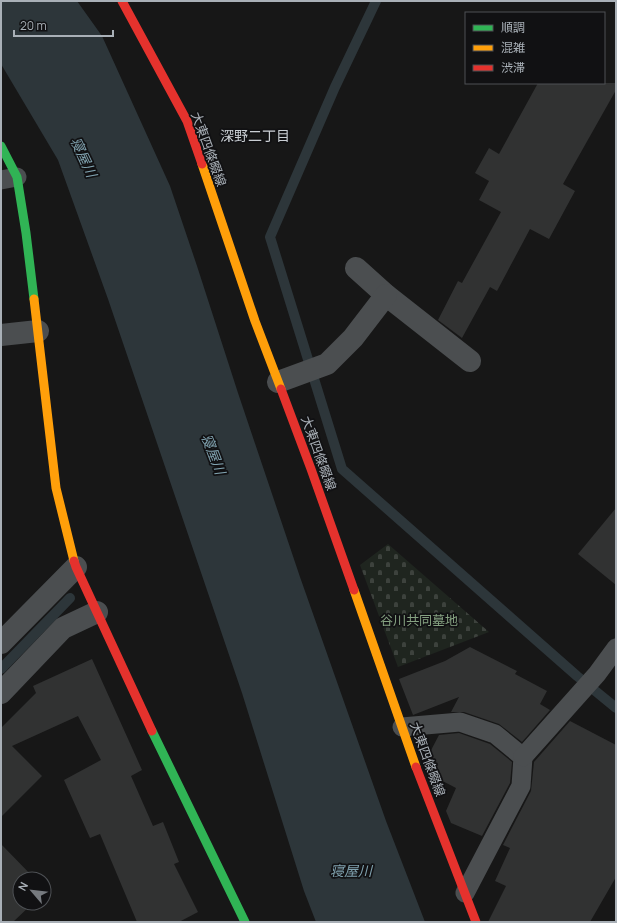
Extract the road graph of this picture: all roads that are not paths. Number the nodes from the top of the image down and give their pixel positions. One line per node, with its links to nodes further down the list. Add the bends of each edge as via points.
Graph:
1 (122, 1): 9 (main road, 大東四條畷線, via 187,121)
2 (1, 146): 3 (main road)
3 (9, 178): 6 (main road, via 26,233)
4 (356, 268): 5 (street)
5 (386, 295): 8 (street); 9 (street, via 353,338 328,364)
6 (38, 331): 7 (street); 10 (main road, via 56,488)
7 (1, 336)
8 (470, 361)
9 (278, 382): 15 (main road, 大東四條畷線)
10 (76, 567): 11 (main road); 12 (street)
11 (97, 612): 14 (street, via 63,628); 18 (main road, via 140,707)
12 (1, 643)
13 (616, 648): 16 (lane)
14 (1, 693)
15 (402, 727): 16 (lane, via 460,722 495,734); 17 (main road, 大東四條畷線)
16 (524, 757): 17 (lane, via 521,786)
17 (465, 893): 19 (main road, 大東四條畷線)
18 (245, 922)
19 (476, 922)

